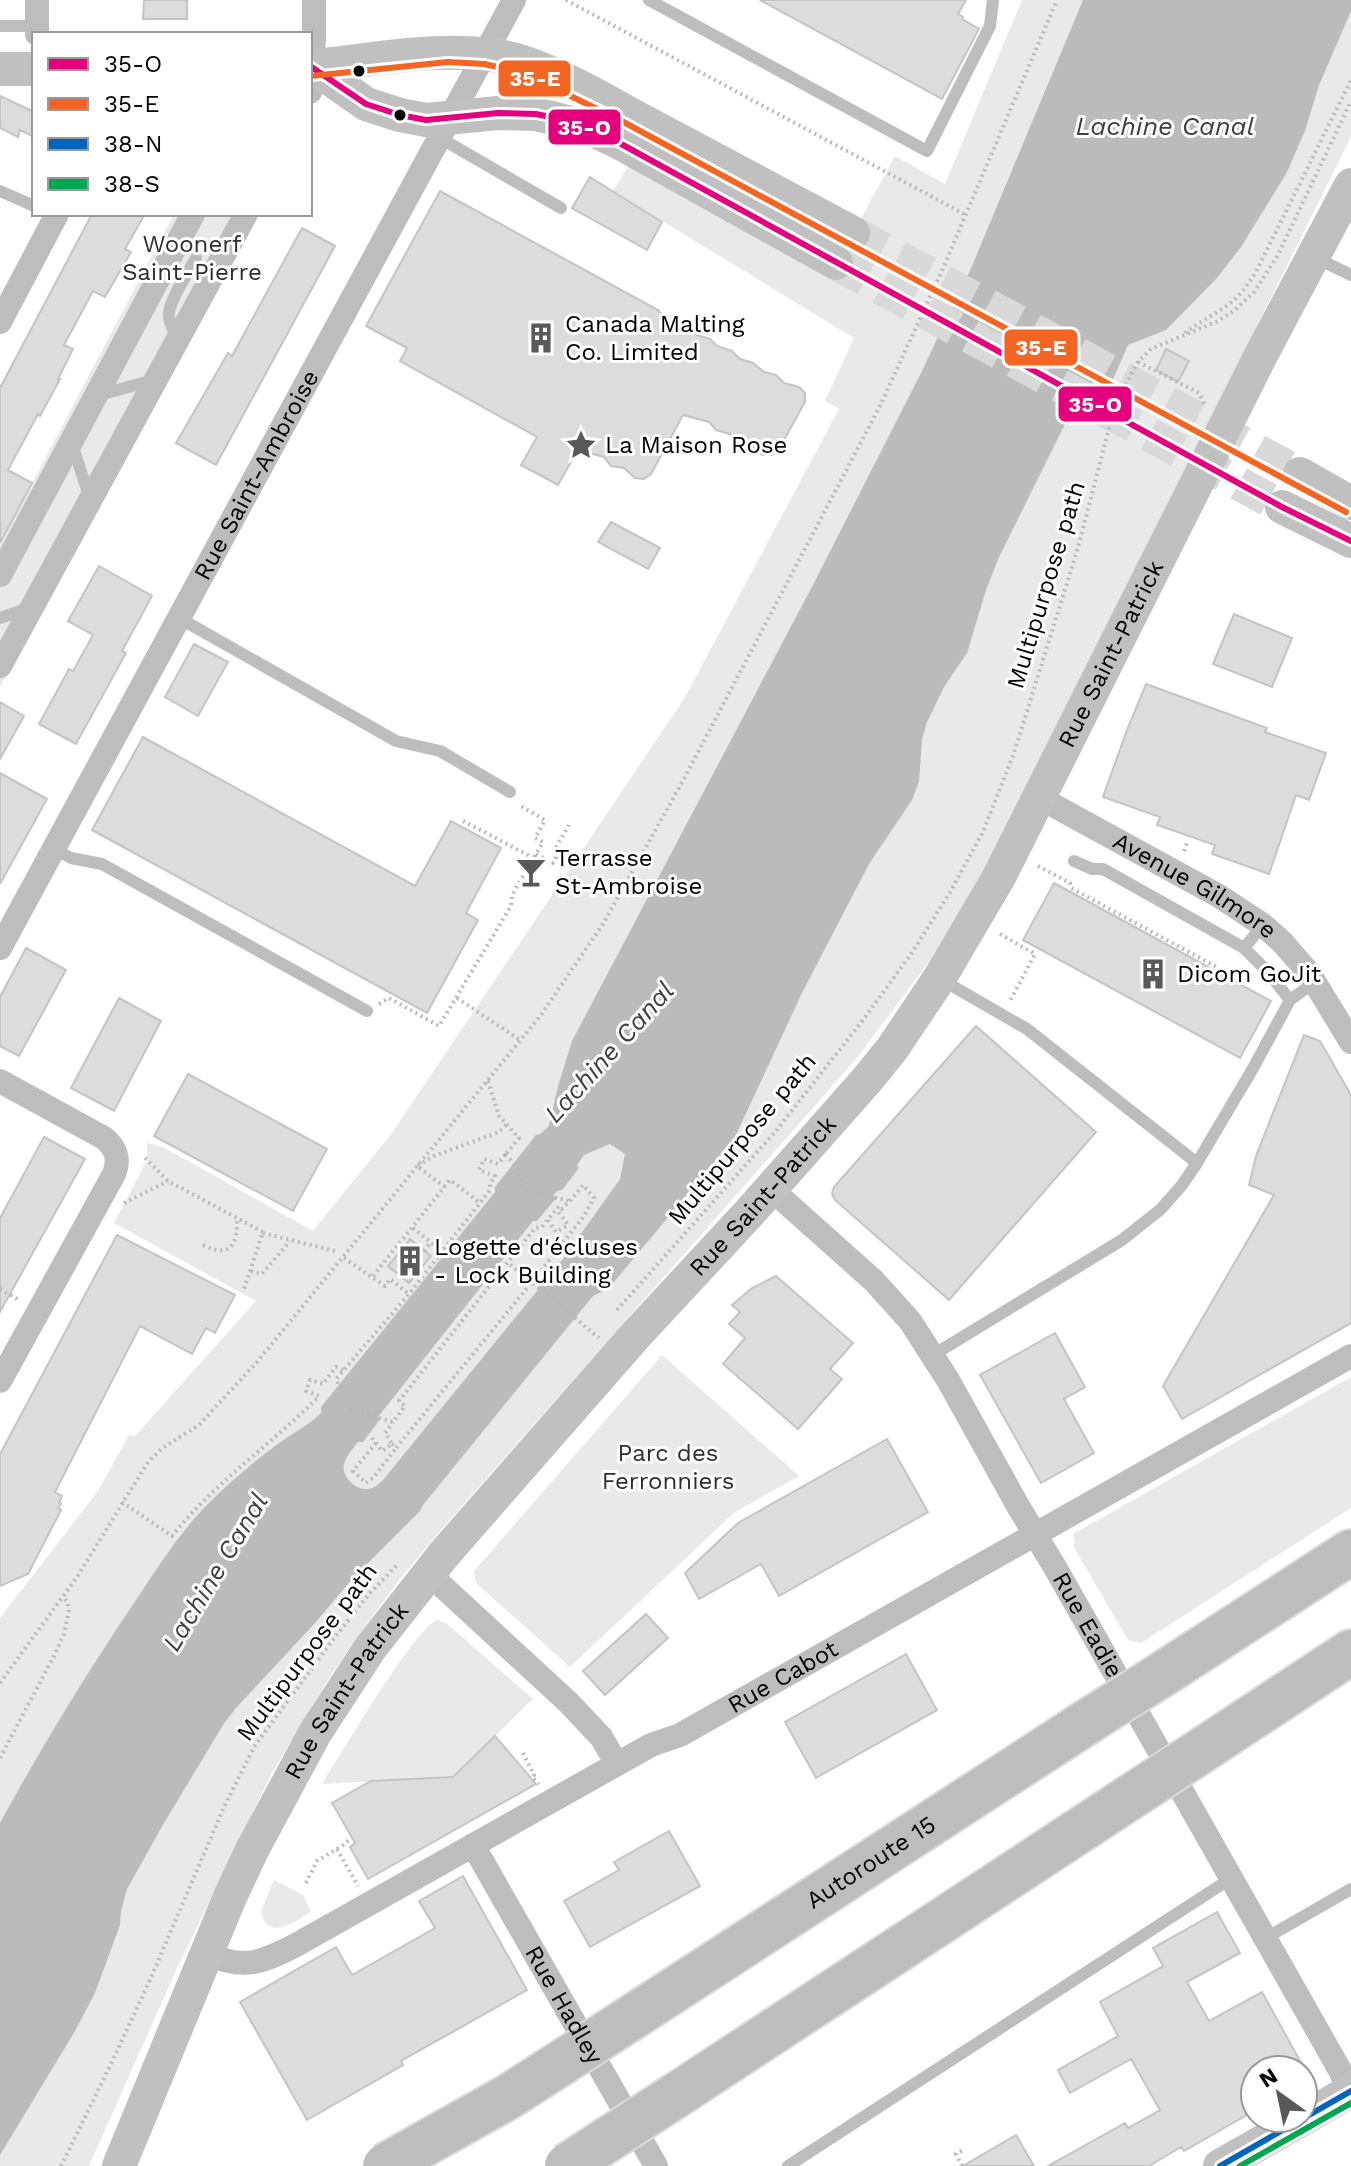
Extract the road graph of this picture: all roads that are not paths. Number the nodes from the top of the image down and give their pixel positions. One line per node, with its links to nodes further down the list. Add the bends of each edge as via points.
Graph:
1 (37, 0): 7 (street)
2 (314, 0): 8 (street)
3 (514, 0): 9 (street, Rue Saint-Ambroise)
4 (649, 0): 5 (lane, via 927,151 990,26)
5 (993, 0)
6 (0, 26): 7 (lane)
7 (37, 30)
8 (312, 50)
9 (485, 54): 12 (main road, via 377,58); 14 (street, Rue Saint-Ambroise); 22 (main road, via 524,62 567,82)
10 (0, 69): 11 (main road)
11 (32, 69)
12 (312, 75)
13 (312, 76): 14 (main road, via 366,104)
14 (446, 128): 18 (lane); 25 (main road, via 498,113 536,114 587,127); 41 (street, Rue Saint-Ambroise)
15 (1351, 185): 23 (main road, Rue Saint-Patrick)
16 (0, 191): 17 (lane)
17 (32, 205)
18 (561, 208)
19 (48, 216): 28 (street)
20 (245, 216): 27 (street)
21 (189, 220): 24 (lane); 31 (street)
22 (853, 233)
23 (1314, 257): 26 (lane); 44 (main road, Rue Saint-Patrick)
24 (196, 258): 27 (lane); 29 (lane, via 169,313)
25 (836, 263)
26 (1351, 275)
27 (205, 288): 29 (street)
28 (0, 322)
29 (178, 339): 30 (street)
30 (156, 380): 31 (lane); 34 (street)
31 (95, 396): 32 (street)
32 (71, 441): 34 (lane); 38 (street)
33 (1300, 474): 35 (main road)
34 (90, 500): 39 (street)
35 (1351, 503)
36 (1282, 507): 37 (main road)
37 (1351, 541)
38 (0, 575)
39 (32, 607): 40 (lane); 42 (street)
40 (0, 618)
41 (179, 618): 43 (lane, via 396,741 440,751); 45 (street, Rue Saint-Ambroise)
42 (0, 666)
43 (510, 792)
44 (1040, 798): 46 (street, Avenue Gilmore); 51 (main road, Rue Saint-Patrick)
45 (54, 849): 49 (street, Rue Saint-Ambroise); 54 (lane, via 102,864)
46 (1110, 854): 47 (lane, via 1092,869); 48 (street, Avenue Gilmore, via 1219,896); 50 (lane)
47 (1074, 861)
48 (1263, 925): 50 (lane); 52 (street, Avenue Gilmore)
49 (0, 948)
50 (1244, 948): 53 (lane)
51 (939, 979): 57 (lane, via 1027,1029); 58 (main road, Rue Saint-Patrick, via 886,1056)
52 (1315, 982): 53 (lane); 55 (street, Avenue Gilmore)
53 (1290, 1000): 57 (lane)
54 (367, 1011)
55 (1351, 1042)
56 (0, 1081): 61 (street, via 104,1138 117,1163)
57 (1197, 1163): 59 (lane, via 1161,1209 1127,1237)
58 (771, 1189): 59 (street, Rue Eadie, via 888,1295); 64 (main road, Rue Saint-Patrick)
59 (933, 1355): 62 (street, Rue Eadie)
60 (1351, 1356): 62 (street, Rue Cabot)
61 (0, 1381)
62 (1035, 1535): 66 (street, Rue Cabot, via 680,1735); 68 (street, Rue Eadie)
63 (1351, 1552): 74 (highway, Autoroute 15, bridge, via 508,2097)
64 (415, 1566): 66 (street, via 569,1703 601,1737); 71 (main road, Rue Saint-Patrick, via 303,1754 235,1885)
65 (1351, 1652): 75 (highway, bridge)
66 (617, 1764): 67 (street, Rue Cabot)
67 (473, 1845): 71 (street, Rue Cabot, via 275,1954 242,1964); 76 (street, Rue Hadley)
68 (1230, 1879): 70 (street, Rue Eadie); 77 (lane)
69 (1351, 1889): 70 (lane)
70 (1264, 1939): 72 (street, Rue Eadie)
71 (207, 1954): 73 (main road, Rue Saint-Patrick)
72 (1350, 2094): 78 (main road)
73 (119, 2166)
74 (385, 2166)
75 (567, 2166)
76 (656, 2166)
77 (788, 2166)
78 (1220, 2166)

